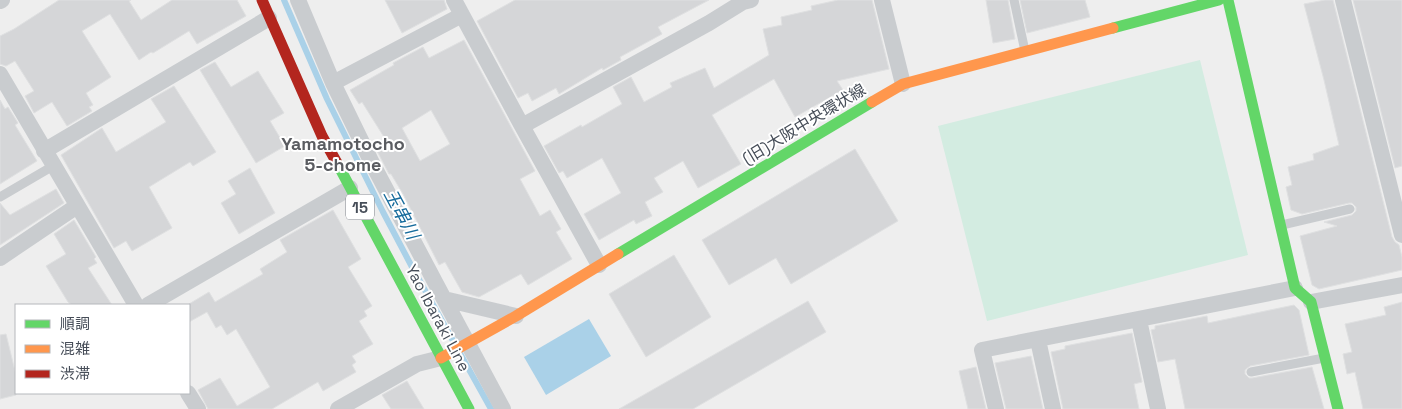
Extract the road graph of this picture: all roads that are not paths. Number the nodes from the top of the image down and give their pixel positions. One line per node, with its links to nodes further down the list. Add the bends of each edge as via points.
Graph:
1 (262, 0): 11 (street, Yao Ibaraki Line / 15)
2 (298, 0): 14 (street)
3 (454, 0): 10 (street)
4 (751, 0): 16 (street, via 742,2)
5 (882, 0): 15 (street)
6 (1014, 0): 12 (lane)
7 (1219, 0): 12 (street, (旧)大阪中央環状線)
8 (1228, 0): 23 (street)
9 (1343, 0): 24 (street)
10 (462, 15): 14 (street); 16 (street)
11 (269, 18): 17 (street); 19 (street, Yao Ibaraki Line / 15, via 322,136)
12 (1025, 52): 15 (street, (旧)大阪中央環状線)
13 (0, 74): 17 (street)
14 (333, 83): 29 (street)
15 (903, 84): 26 (street, (旧)大阪中央環状線)
16 (522, 126): 26 (street)
17 (44, 151): 18 (street)
18 (53, 166): 20 (lane); 21 (street)
19 (350, 188): 32 (street); 37 (street, Yao Ibaraki Line / 15)
20 (0, 197)
21 (77, 206): 25 (street); 31 (street)
22 (1350, 209): 23 (lane)
23 (1281, 226): 28 (street)
24 (1402, 235)
25 (0, 258)
26 (599, 265): 33 (street, (旧)大阪中央環状線)
27 (1402, 284): 30 (street)
28 (1295, 288): 30 (street); 34 (street)
29 (444, 299): 33 (street); 36 (street)
30 (1311, 302): 38 (street)
31 (135, 304)
32 (150, 304)
33 (516, 316): 36 (street, (旧)大阪中央環状線)
34 (1139, 320): 35 (street); 47 (street)
35 (1038, 340): 45 (street, via 982,350); 46 (street)
36 (467, 344): 37 (street, (旧)大阪中央環状線); 44 (street)
37 (441, 358): 42 (street, via 417,364); 43 (street, Yao Ibaraki Line / 15)
38 (1325, 358): 39 (lane); 48 (street)
39 (1251, 372)
40 (189, 394): 41 (street)
41 (198, 409)
42 (338, 409)
43 (469, 409)
44 (503, 409)
45 (996, 409)
46 (1053, 409)
47 (1158, 409)
48 (1338, 409)

